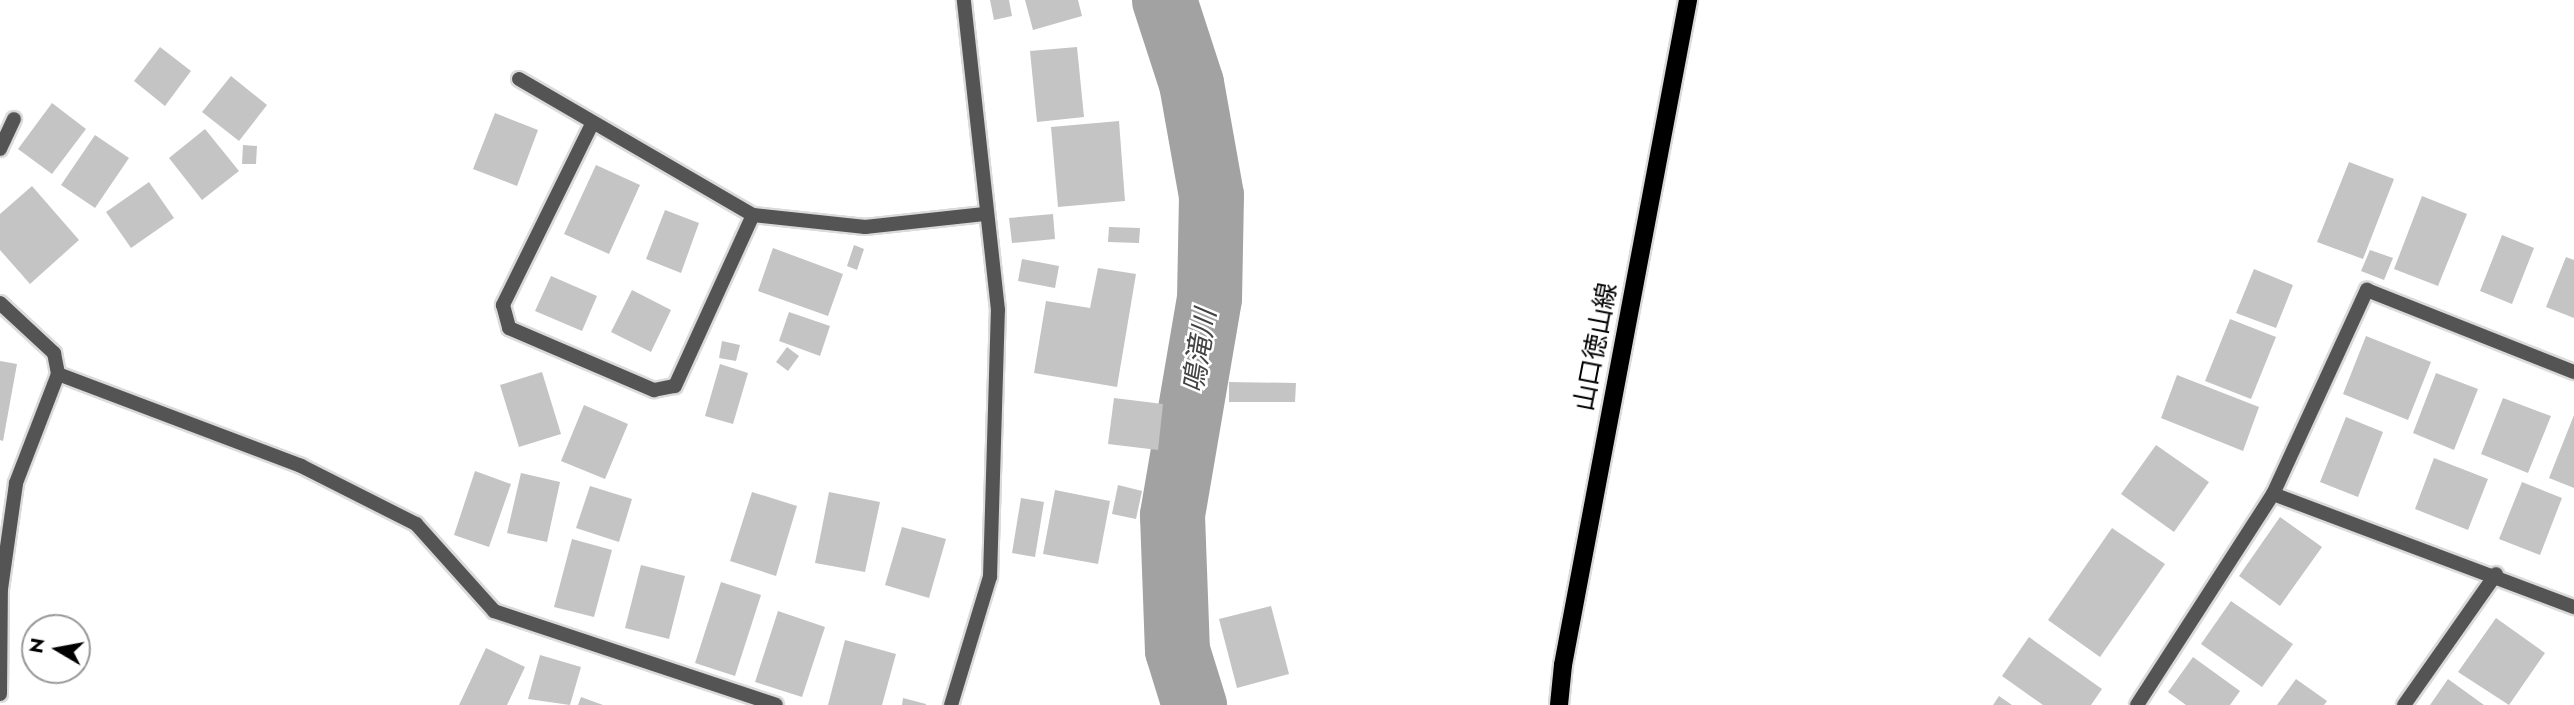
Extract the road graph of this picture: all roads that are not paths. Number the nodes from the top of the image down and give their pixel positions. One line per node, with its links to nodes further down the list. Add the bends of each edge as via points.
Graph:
1 (964, 0): 7 (street)
2 (1688, 0): 18 (main road, 山口徳山線, via 1565,651)
3 (519, 79): 5 (street)
4 (14, 119): 6 (street)
5 (592, 124): 8 (street); 8 (street, via 503,305 509,328 654,390 676,386)
6 (0, 149)
7 (984, 214): 8 (street, via 866,227); 17 (street, via 998,310 990,577)
8 (753, 215)
9 (0, 303): 11 (street, via 54,353)
10 (2574, 372): 12 (street, via 2367,290)
11 (58, 374): 15 (street, via 16,483 1,589); 16 (street, via 301,466 416,524 494,611)
12 (2273, 494): 13 (street); 19 (street)
13 (2496, 574): 14 (street); 20 (street)
14 (2574, 607)
15 (0, 694)
16 (776, 705)
17 (951, 705)
18 (1559, 705)
19 (2137, 705)
20 (2404, 705)

